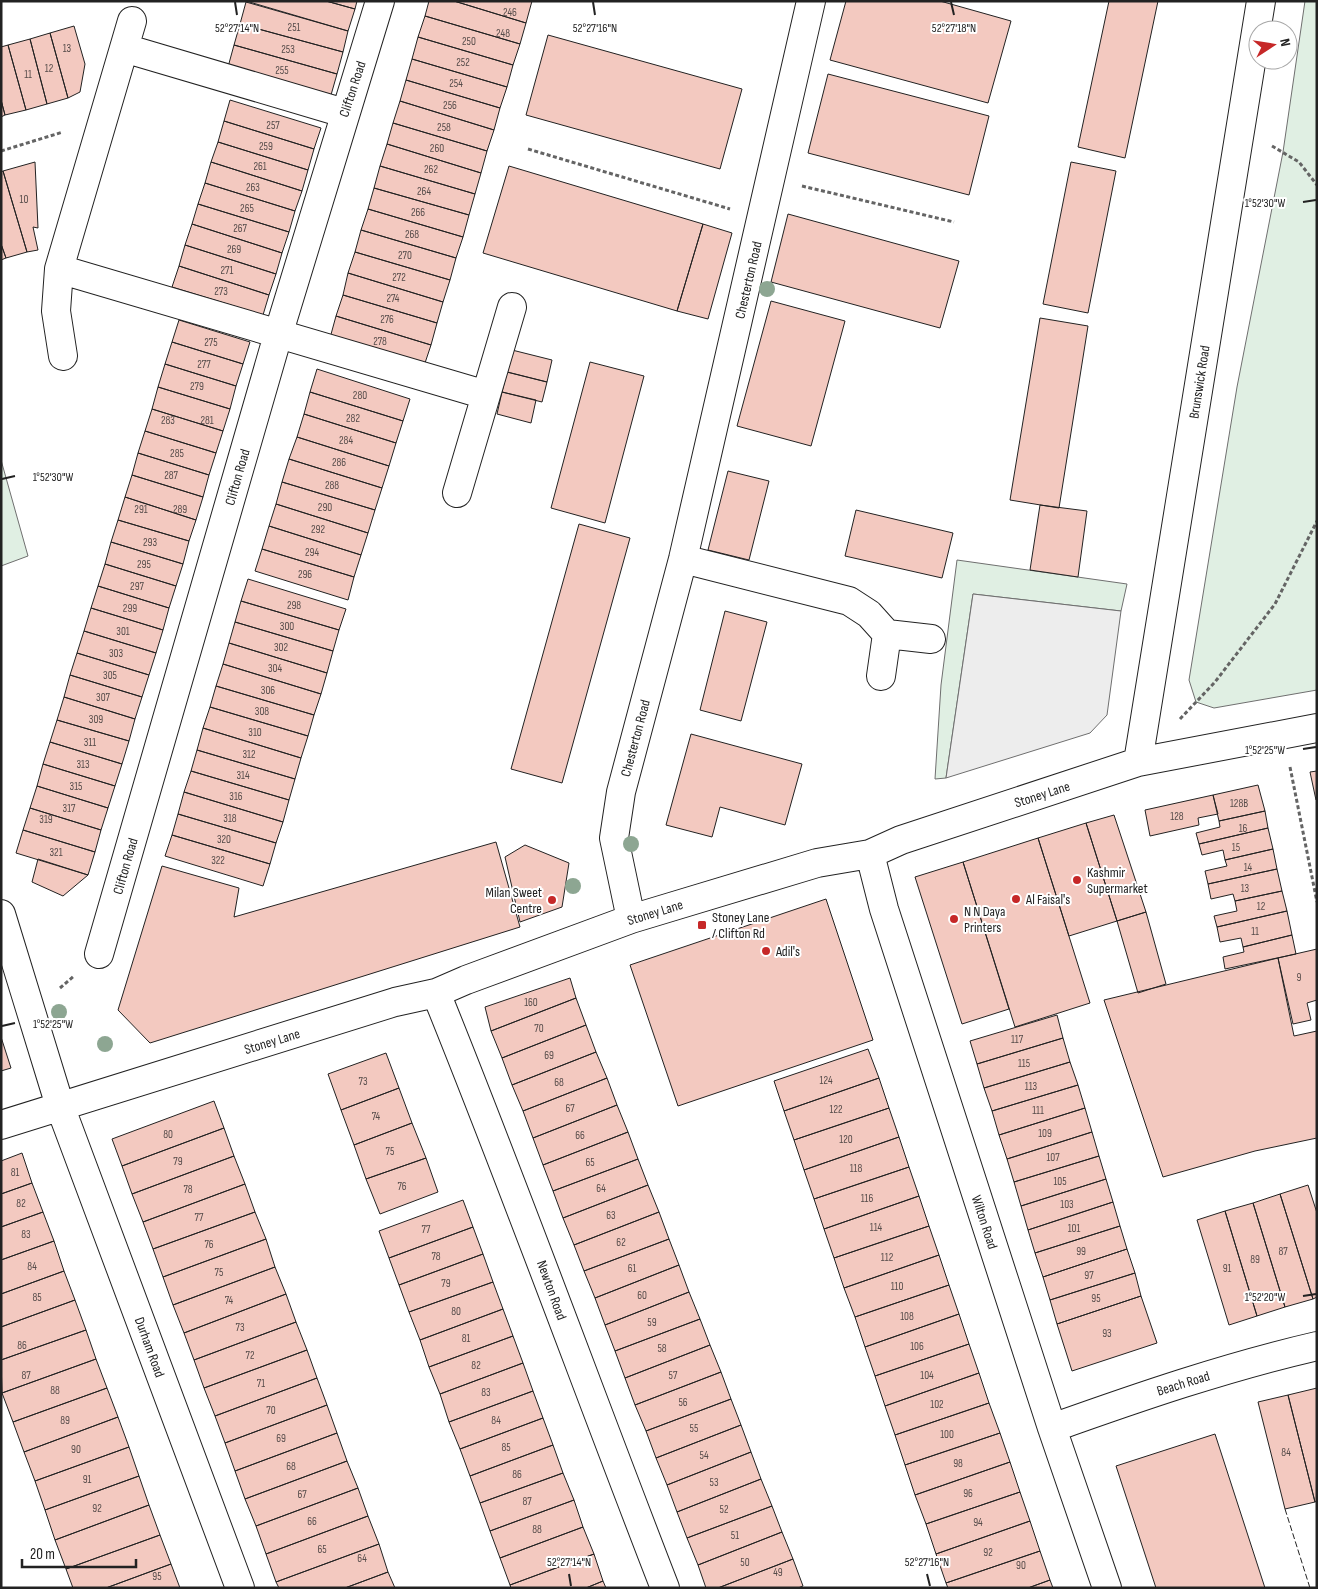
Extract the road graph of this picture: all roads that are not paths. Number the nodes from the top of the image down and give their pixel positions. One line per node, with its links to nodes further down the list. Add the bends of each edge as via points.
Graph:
1 (380, 1): 6 (street, Clifton Road)
2 (811, 1): 13 (street, Chesterton Road)
3 (1261, 1): 18 (street, Brunswick Road)
4 (132, 20): 5 (street)
5 (124, 48): 6 (street); 7 (street)
6 (344, 113): 9 (street, Clifton Road)
7 (59, 269): 9 (street); 10 (street, via 56,311)
8 (512, 307): 11 (street)
9 (278, 335): 11 (street); 22 (street, Clifton Road)
10 (63, 356)
11 (486, 395): 12 (street)
12 (457, 492)
13 (683, 559): 14 (street, via 849,600 869,614); 21 (street, Chesterton Road, via 621,792 614,838)
14 (887, 634): 15 (street); 16 (street)
15 (931, 639)
16 (881, 676)
17 (1317, 728): 18 (street, Stoney Lane)
18 (1138, 762): 19 (street, Stoney Lane, via 901,840)
19 (870, 854): 21 (street, Stoney Lane, via 817,862); 27 (street, Wilton Road, via 884,909)
20 (1, 914): 24 (street, Durham Road)
21 (631, 919): 23 (street, Stoney Lane)
22 (99, 954)
23 (436, 994): 24 (street, Stoney Lane, via 395,1002); 29 (street, Newton Road, via 503,1156)
24 (60, 1106): 25 (street, Stoney Lane); 28 (street, Durham Road)
25 (1, 1125)
26 (1317, 1346): 27 (street, Beach Road, via 1164,1388)
27 (1052, 1428): 30 (street, Wilton Road)
28 (240, 1588)
29 (665, 1588)
30 (1107, 1588)

